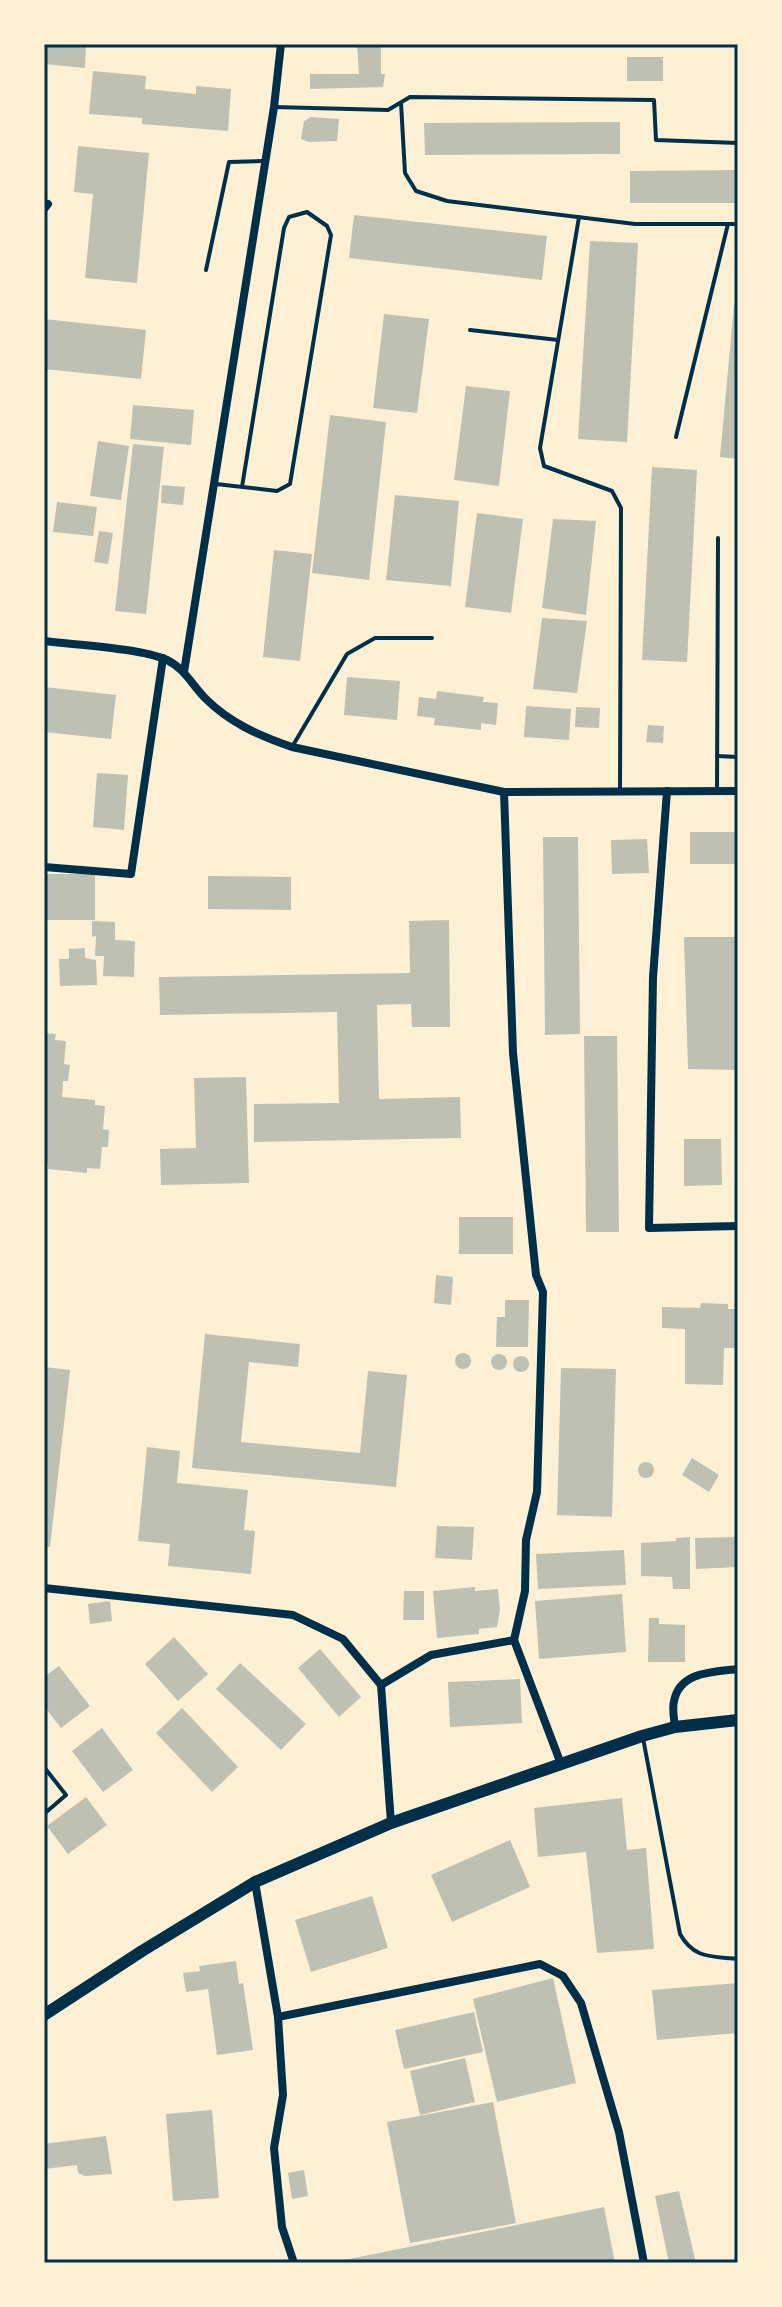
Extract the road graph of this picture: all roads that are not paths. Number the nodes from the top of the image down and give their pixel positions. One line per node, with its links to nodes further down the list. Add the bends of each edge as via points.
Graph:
1 (281, 44): 3 (street)
2 (401, 103): 3 (lane, via 388,110); 4 (lane, via 410,97 654,100 656,140); 6 (lane, via 405,173 416,191 447,201)
3 (274, 107): 5 (street)
4 (738, 143)
5 (265, 161): 9 (lane, via 229,162); 13 (street)
6 (579, 217): 7 (lane, via 635,224); 11 (lane)
7 (728, 224): 8 (lane); 12 (lane)
8 (738, 224)
9 (206, 270)
10 (470, 330): 11 (lane)
11 (558, 340): 23 (lane, via 540,448 544,466 612,491 621,508)
12 (676, 437)
13 (214, 484): 14 (lane); 19 (street)
14 (242, 487): 14 (lane, via 277,491 290,484 331,235 307,212 289,217 284,228)
15 (718, 538): 21 (lane)
16 (432, 638): 20 (lane, via 375,638 347,654)
17 (44, 641): 18 (street)
18 (163, 658): 19 (street); 28 (street, via 131,874)
19 (184, 672): 20 (street, via 228,718)
20 (292, 747): 27 (street)
21 (717, 756): 22 (lane); 25 (lane)
22 (738, 757)
23 (620, 791): 24 (street); 27 (street)
24 (667, 791): 25 (street); 29 (street, via 653,977 649,1228)
25 (717, 791): 26 (street)
26 (738, 791)
27 (504, 792): 31 (street, via 513,1053 536,1275 543,1292 537,1492)
28 (44, 867)
29 (738, 1226)
30 (44, 1588): 33 (street, via 293,1615 343,1639)
31 (514, 1640): 33 (street, via 431,1655); 37 (street)
32 (738, 1669): 35 (street, via 695,1674 680,1687 673,1701)
33 (381, 1685): 38 (street)
34 (738, 1720): 35 (main road)
35 (675, 1727): 36 (main road)
36 (642, 1736): 37 (main road); 40 (lane, via 680,1934 688,1948 702,1955)
37 (561, 1764): 38 (main road)
38 (391, 1823): 39 (main road)
39 (255, 1882): 41 (main road); 42 (street)
40 (738, 1959)
41 (44, 2015)
42 (278, 2017): 43 (street, via 283,2095 274,2148 282,2227); 44 (street, via 540,1964 563,1976 581,2003 619,2132)
43 (294, 2263)
44 (644, 2263)

